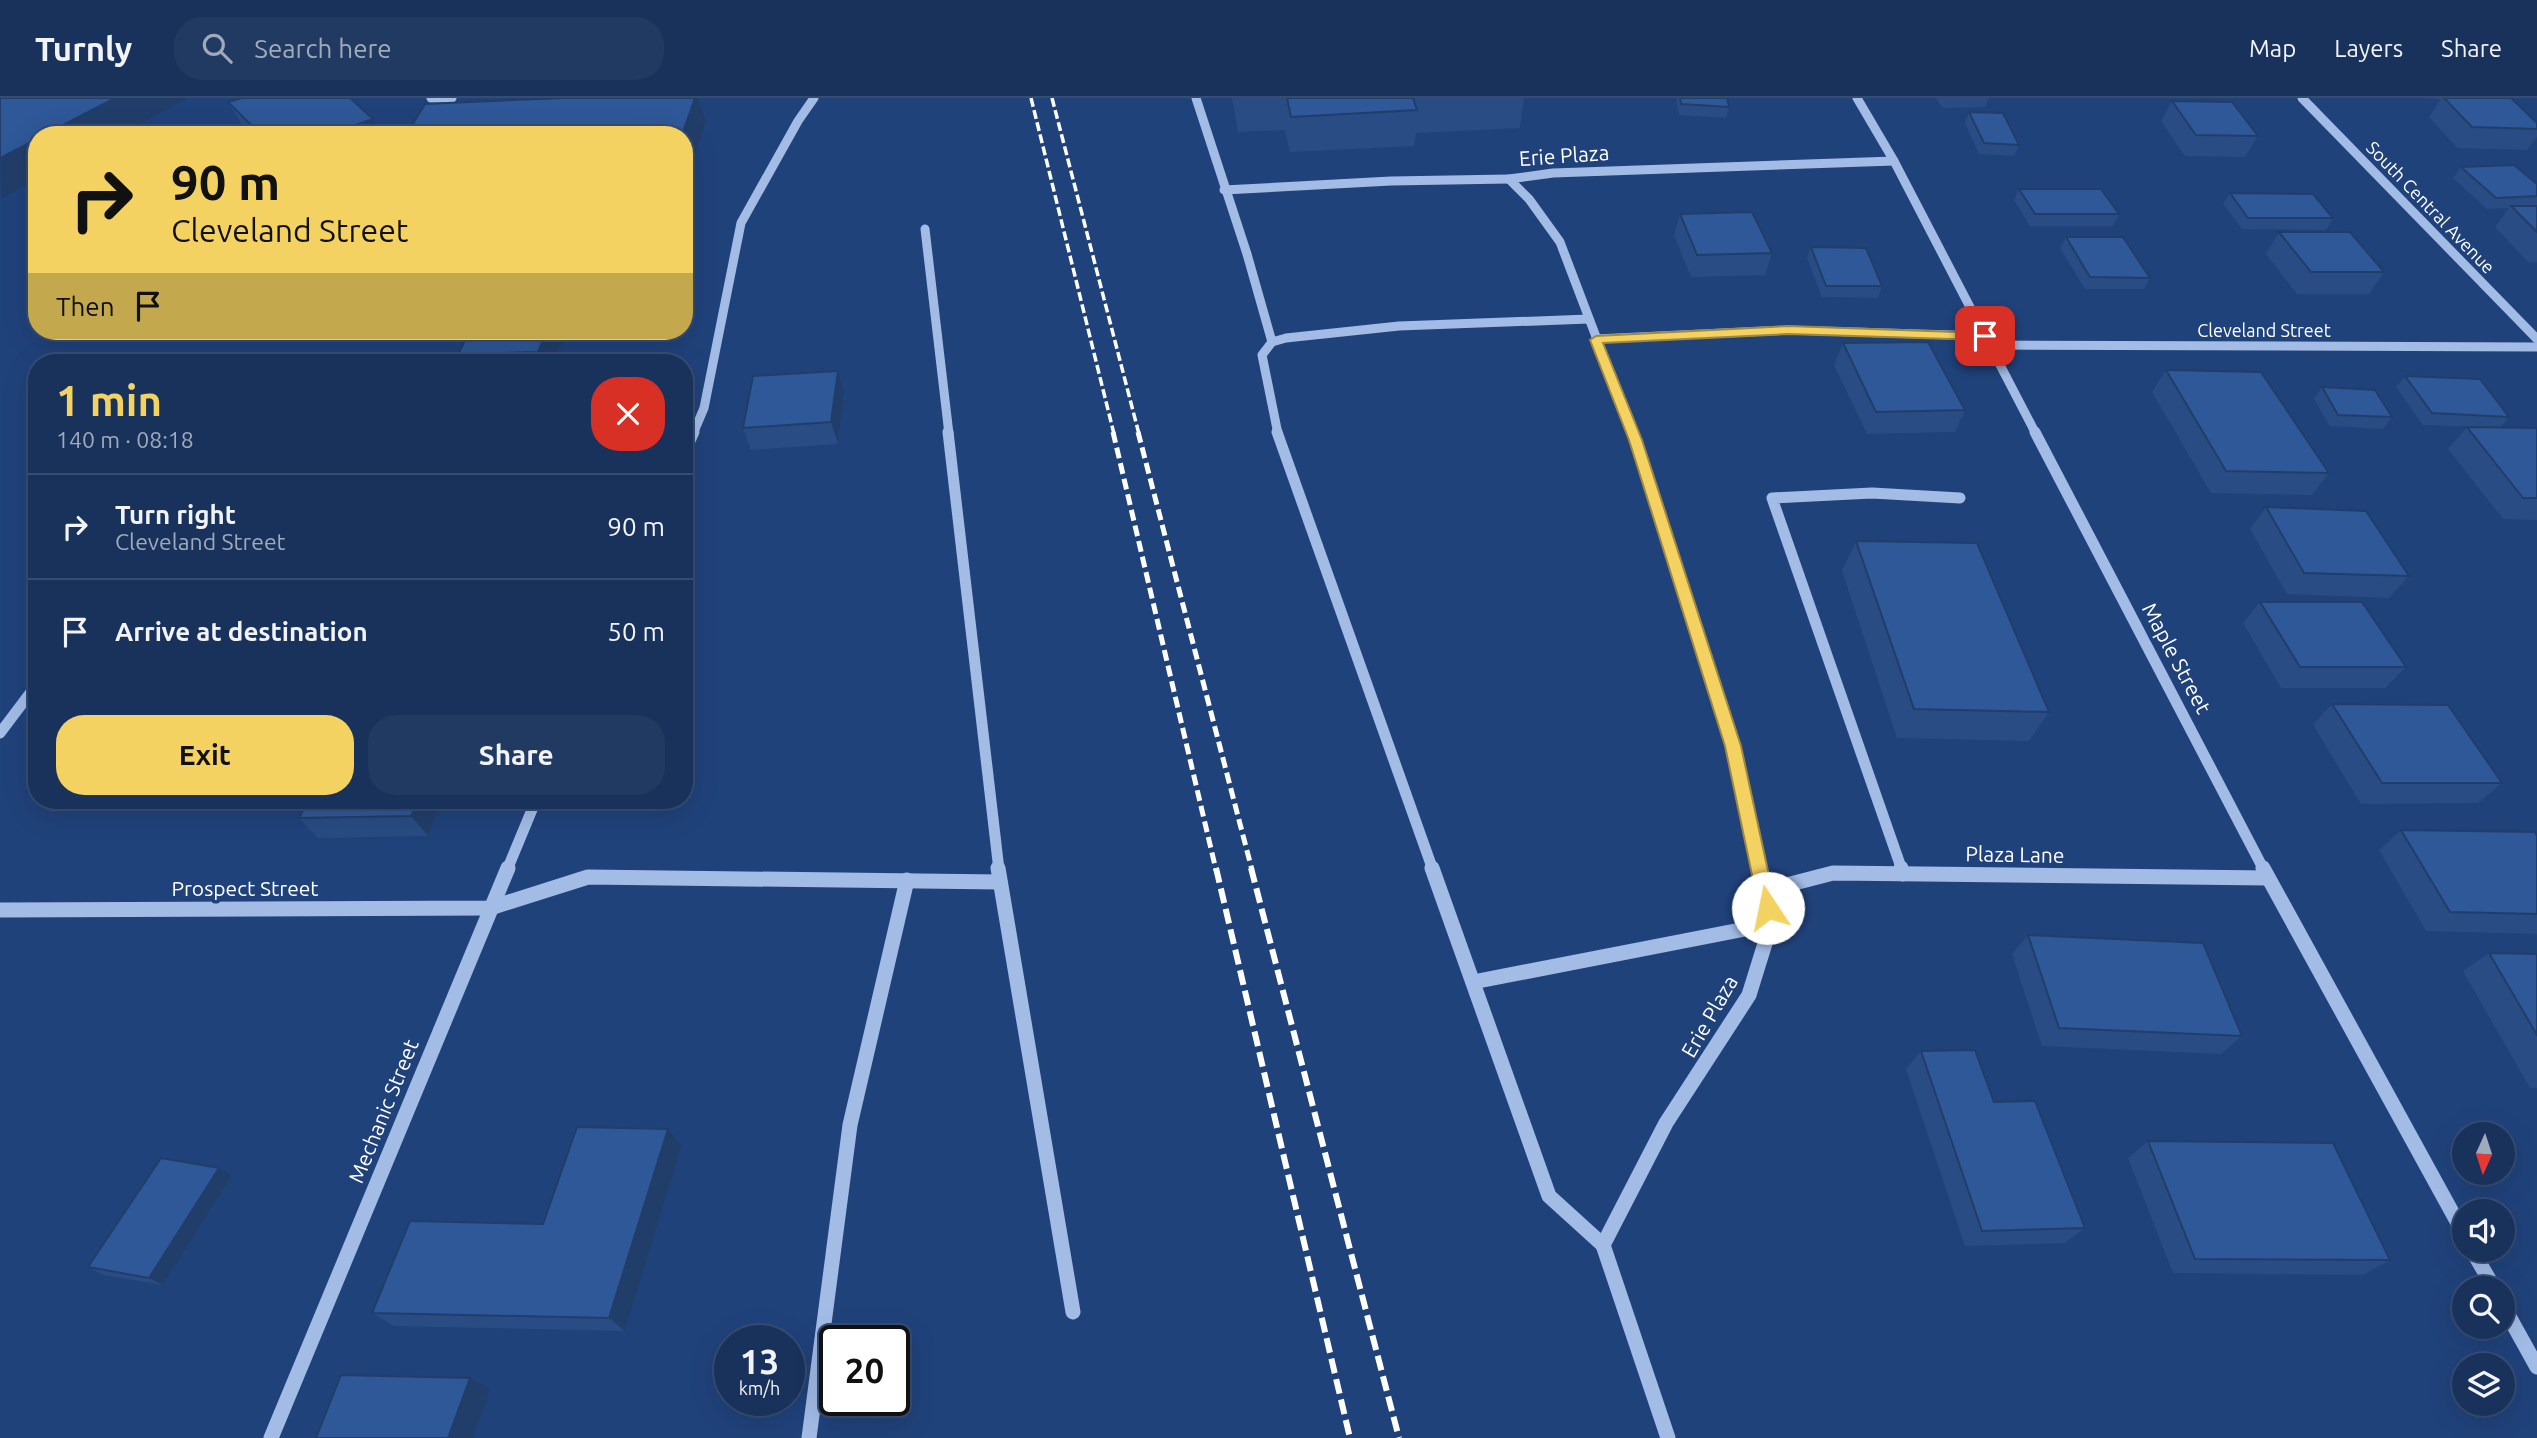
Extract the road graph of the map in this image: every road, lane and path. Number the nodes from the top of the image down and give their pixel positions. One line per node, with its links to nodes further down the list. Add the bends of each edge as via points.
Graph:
1 (431, 98): 2 (street)
2 (452, 98)
3 (814, 98): 10 (street)
4 (1196, 98): 9 (street)
5 (1857, 98): 7 (street, Maple Street)
6 (2302, 98): 13 (street, South Central Avenue)
7 (1894, 161): 8 (street, Erie Plaza, via 1553,173); 16 (street, Maple Street)
8 (1508, 179): 9 (street); 12 (street, Erie Plaza, via 1560,242)
9 (1224, 190): 15 (street)
10 (741, 223): 18 (street, via 704,408)
11 (925, 229): 26 (street)
12 (1588, 319): 14 (street, Erie Plaza); 15 (street, via 1399,326)
13 (2537, 339)
14 (1596, 340): 16 (street, Cleveland Street, via 1788,330); 27 (street, Erie Plaza, via 1636,440 1733,746)
15 (1272, 341): 31 (street, via 1262,355 1273,421)
16 (1987, 341): 17 (street, Cleveland Street); 24 (street, Maple Street)
17 (2537, 347)
18 (693, 433)
19 (1961, 498): 23 (street, via 1872,493 1772,498)
20 (28, 696): 21 (street)
21 (0, 733)
22 (532, 809): 28 (street, Mechanic Street)
23 (1903, 874): 24 (street, Plaza Lane); 27 (street, Plaza Lane, via 1833,873)
24 (2267, 878): 32 (street, Maple Street)
25 (907, 880): 26 (street, Prospect Street); 28 (street, Prospect Street, via 588,877); 38 (street, via 850,1125)
26 (1000, 882): 34 (street)
27 (1764, 891): 30 (street, Erie Plaza)
28 (490, 908): 29 (street, Prospect Street); 37 (street, Mechanic Street)
29 (0, 910)
30 (1771, 924): 31 (street); 33 (street, Erie Plaza, via 1749,995 1666,1123)
31 (1473, 982): 33 (street, via 1549,1195)
32 (2452, 1212)
33 (1603, 1245): 39 (street)
34 (1073, 1312)
35 (2515, 1327): 36 (street)
36 (2537, 1367)
37 (271, 1438)
38 (809, 1438)
39 (1668, 1438)

